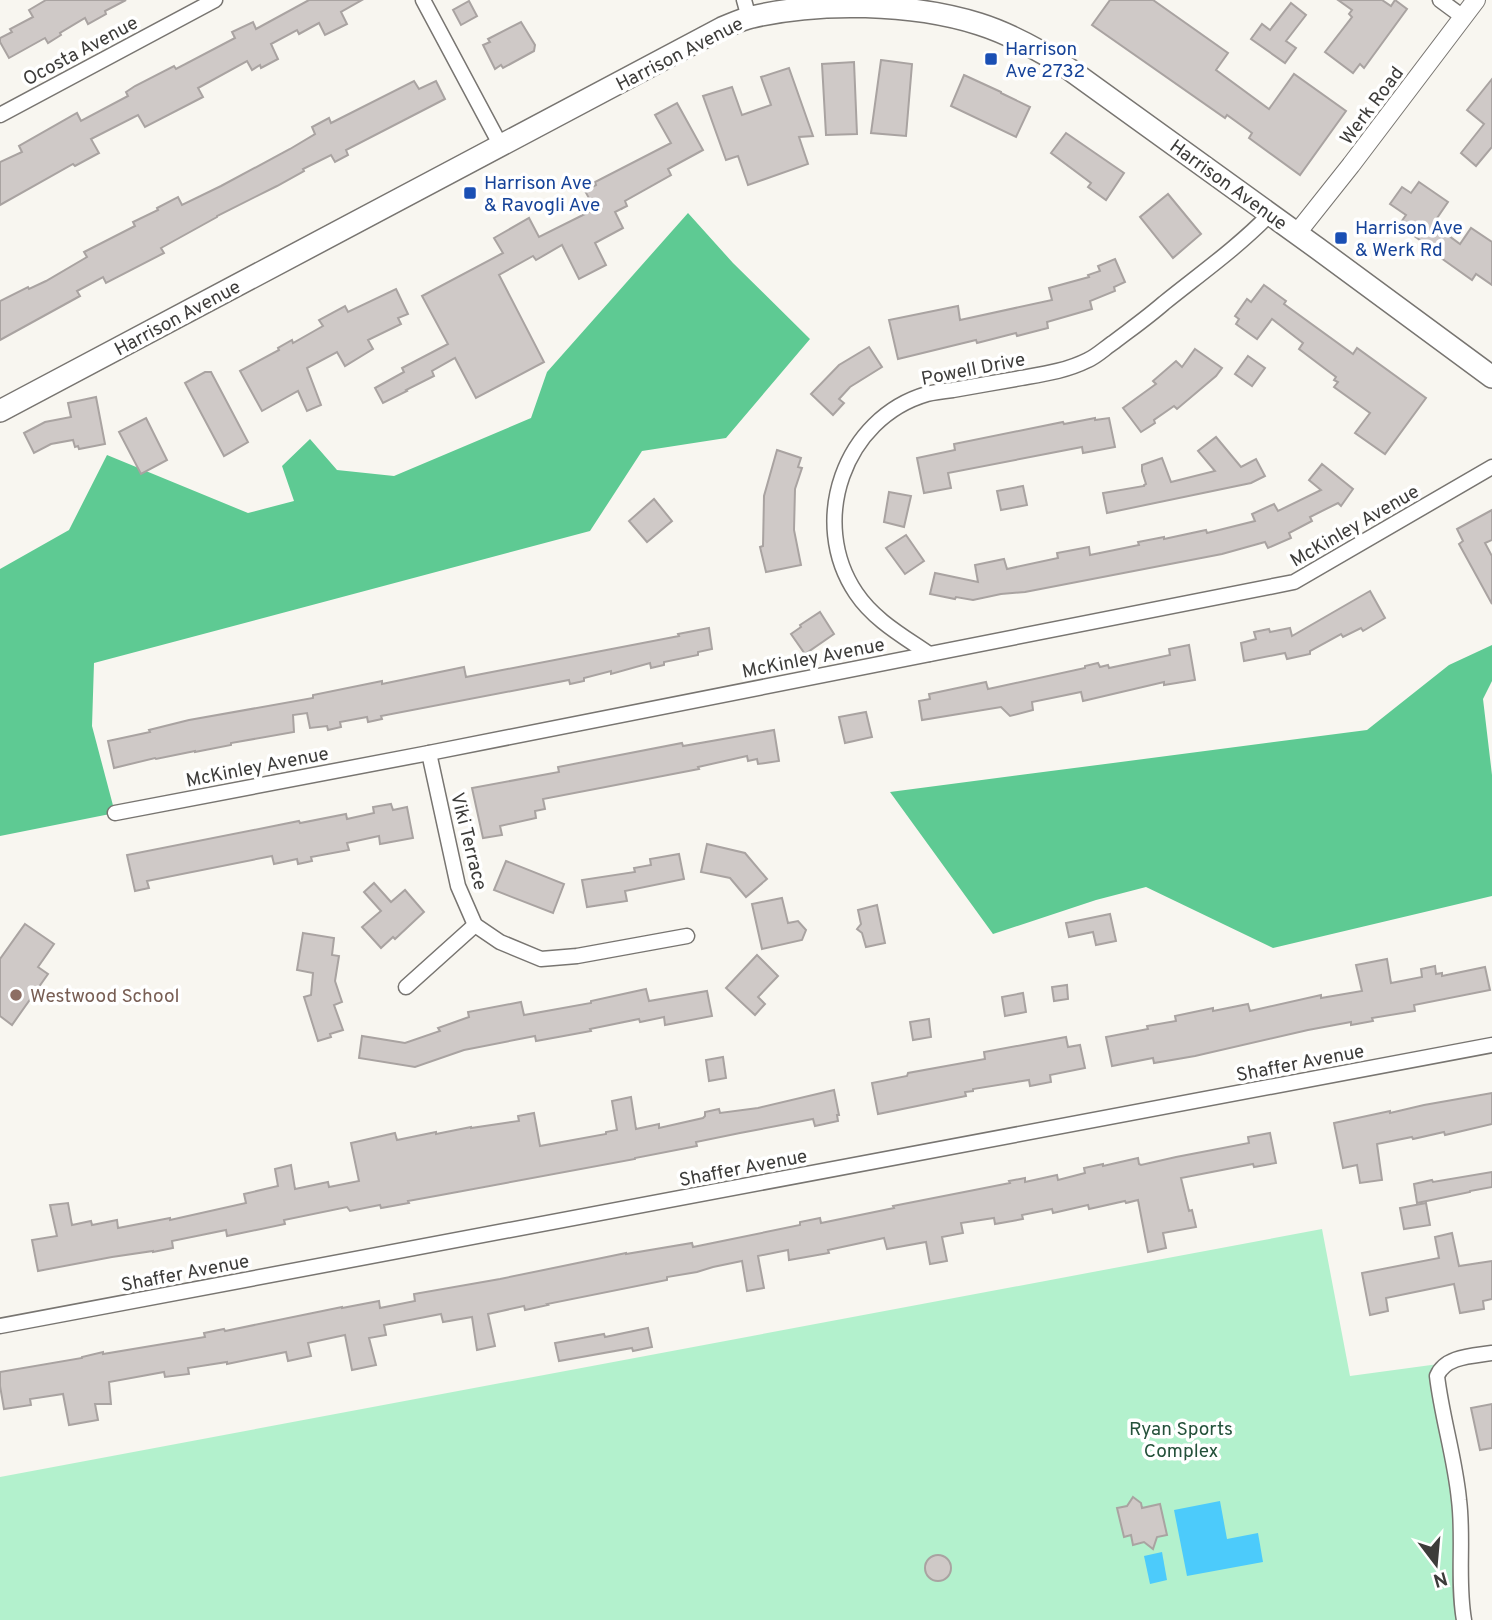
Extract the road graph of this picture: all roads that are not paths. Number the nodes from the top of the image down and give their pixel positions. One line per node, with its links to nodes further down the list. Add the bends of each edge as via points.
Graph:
1 (215, 0): 7 (street, Ocosta Avenue)
2 (423, 0): 8 (street)
3 (1440, 0): 6 (street)
4 (1476, 0): 6 (street, Werk Road)
5 (746, 9): 8 (main road, Harrison Avenue, via 722,28); 9 (main road, Harrison Avenue, via 924,11 980,24 1042,52)
6 (1463, 17): 10 (street, Werk Road)
7 (0, 115)
8 (501, 146): 12 (main road, Harrison Avenue)
9 (1270, 214): 10 (main road, Harrison Avenue); 14 (street, Powell Drive, via 1092,358 1062,370 927,394 881,419 864,436 843,472 836,496 833,521 839,557 864,604)
10 (1297, 233): 11 (main road, Harrison Avenue)
11 (1492, 377)
12 (0, 411)
13 (1492, 467): 14 (street, McKinley Avenue, via 1294,582)
14 (929, 654): 15 (street, McKinley Avenue)
15 (429, 753): 16 (street, McKinley Avenue); 17 (street, Viki Terrace, via 458,886)
16 (115, 813)
17 (475, 925): 18 (street, via 500,942 541,959); 19 (street)
18 (687, 936)
19 (406, 987)
20 (1492, 1045): 21 (street, Shaffer Avenue)
21 (0, 1326)
22 (1492, 1353): 23 (street, via 1446,1363 1437,1376 1459,1497)
23 (1464, 1620)

